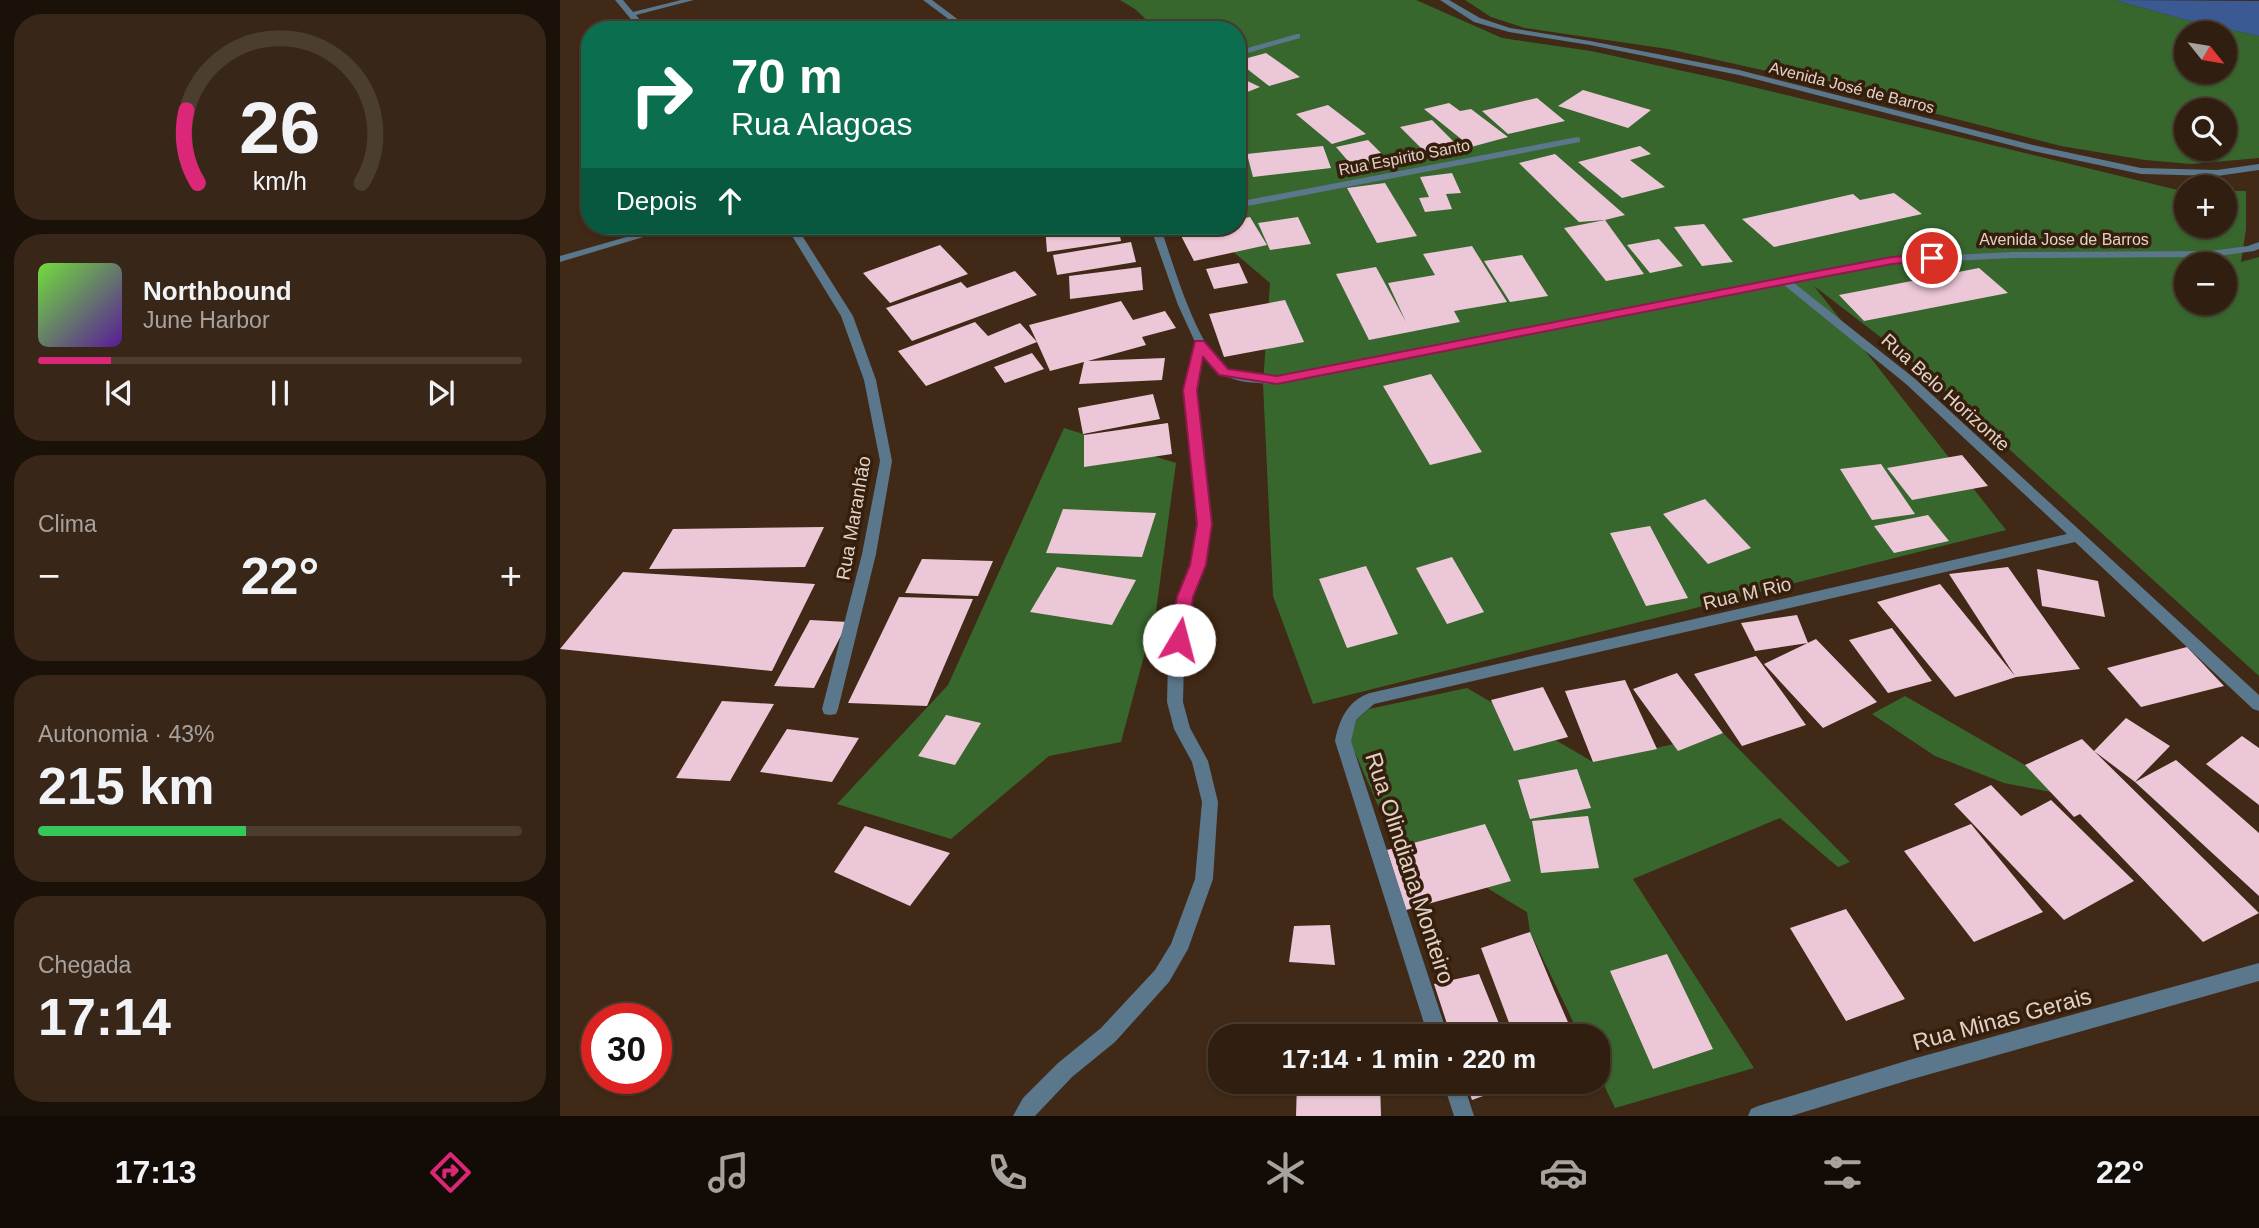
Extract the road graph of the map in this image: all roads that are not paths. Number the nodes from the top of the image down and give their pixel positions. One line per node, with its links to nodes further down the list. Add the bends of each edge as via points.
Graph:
1 (619, 0): 5 (street)
2 (690, 0): 5 (street)
3 (927, 0): 7 (street)
4 (1444, 0): 11 (street, Avenida José de Barros, via 1477,20 1508,30 1739,73 2141,171 2217,173)
5 (632, 14): 6 (street)
6 (637, 21)
7 (956, 21)
8 (1297, 36): 9 (street)
9 (1246, 51)
10 (1577, 140): 12 (street, Rua Espirito Santo)
11 (2259, 167)
12 (1246, 203)
13 (645, 235): 17 (street)
14 (796, 235): 23 (street, Rua Maranhão, via 847,316 870,380 886,461 869,554)
15 (1158, 235): 19 (street)
16 (2259, 245): 18 (street, Avenida Jose de Barros, via 2211,254 1937,257)
17 (560, 260)
18 (1785, 281): 19 (street, Avenida Jose de Barros, via 1277,380 1224,373); 20 (street, Rua Belo Horizonte, via 1910,381)
19 (1199, 344): 27 (street, via 1190,390 1205,524 1198,565 1185,597 1175,702 1182,729 1200,761 1210,802 1204,879 1185,937 1162,976)
20 (2077, 537): 21 (street, Rua M Rio); 22 (street)
21 (1425, 686): 25 (street, Rua Olindiana Monteiro, via 1370,699 1354,708 1346,719 1343,741)
22 (2259, 705)
23 (830, 709)
24 (2259, 972): 29 (street, Rua Minas Gerais)
25 (1434, 1024)
26 (1456, 1094): 28 (street)
27 (1023, 1116)
28 (1464, 1116)
29 (1758, 1116)

